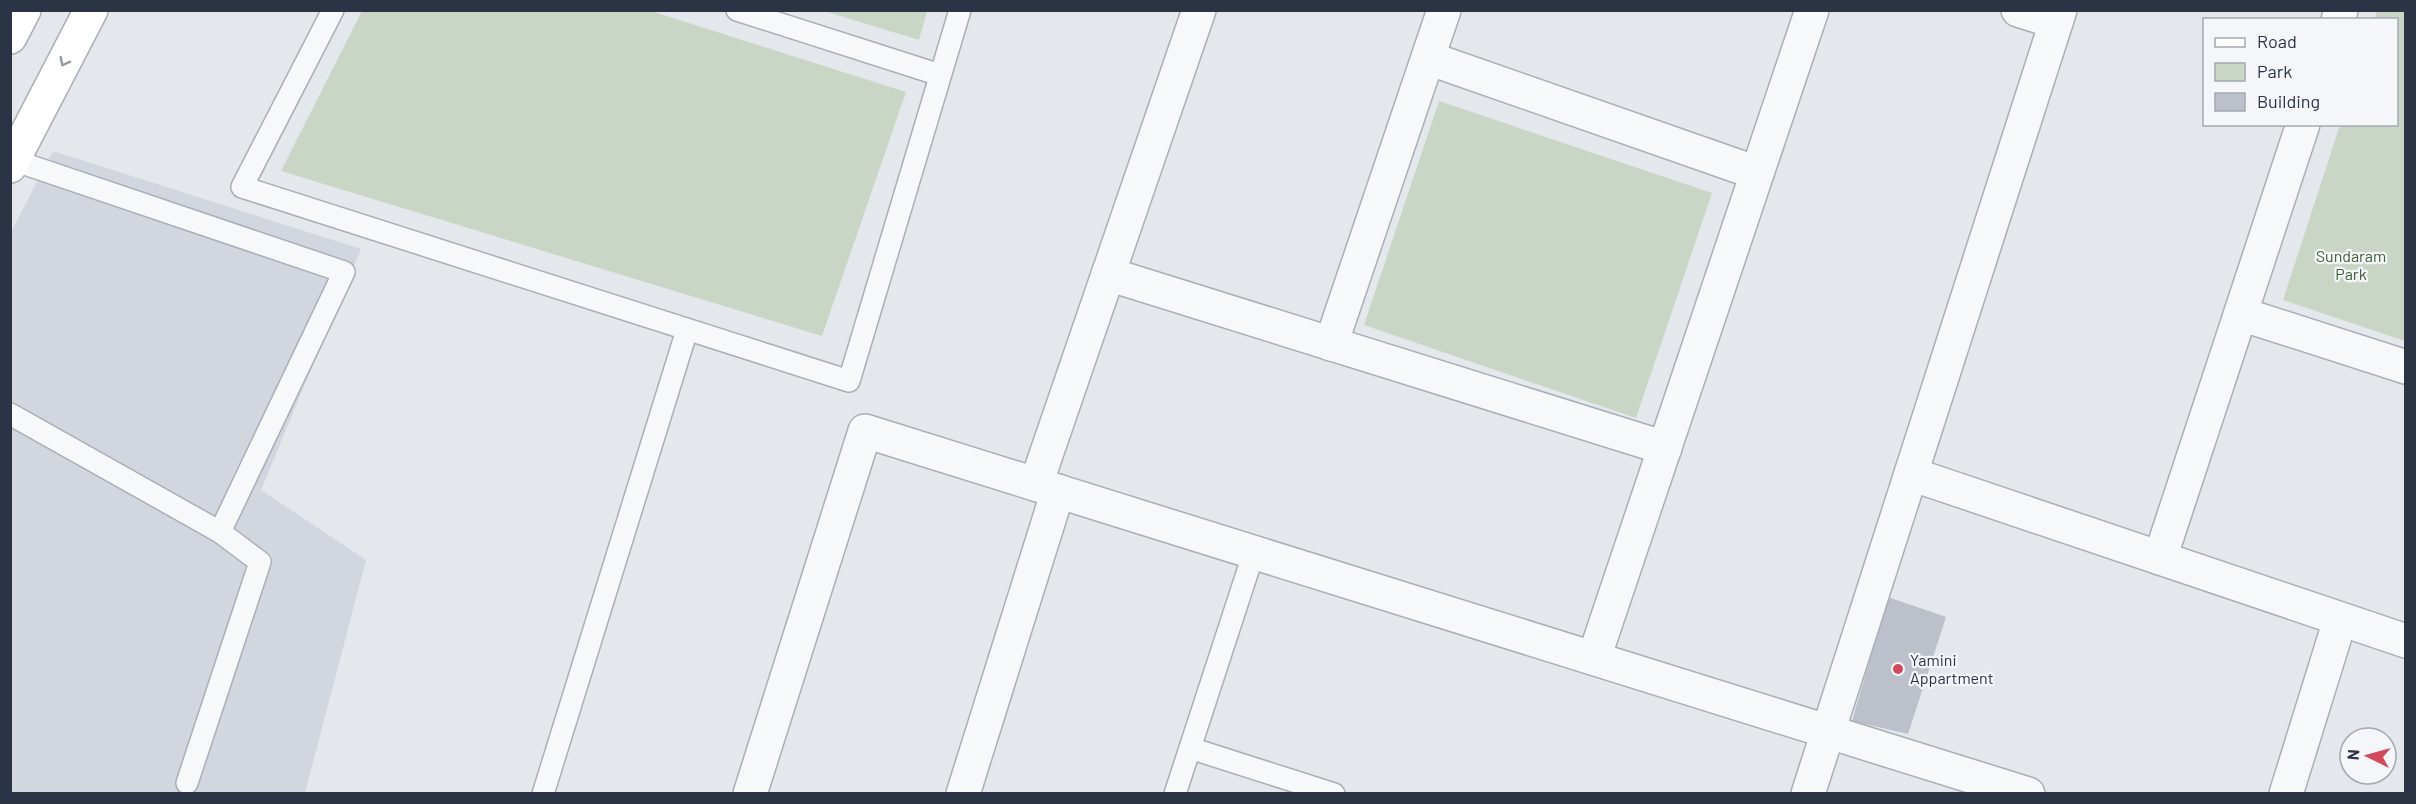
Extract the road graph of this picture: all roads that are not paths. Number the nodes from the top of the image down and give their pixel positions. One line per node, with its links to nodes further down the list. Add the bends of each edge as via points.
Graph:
1 (24, 10): 11 (street)
2 (91, 10): 15 (street, one-way to 15)
3 (333, 10): 19 (lane, via 242,187)
4 (737, 10): 13 (lane)
5 (960, 10): 13 (lane)
6 (1199, 10): 17 (street)
7 (1444, 10): 12 (street)
8 (1812, 10): 16 (street)
9 (2018, 10): 10 (street)
10 (2058, 16): 24 (street)
11 (10, 37)
12 (1428, 58): 16 (street); 20 (street)
13 (940, 75): 19 (lane, via 849,381)
14 (2302, 126): 18 (street)
15 (11, 162): 26 (lane, via 344,272)
16 (1757, 173): 23 (street)
17 (1108, 274): 20 (street); 25 (street)
18 (2241, 314): 21 (street); 28 (street)
19 (687, 330): 35 (lane)
20 (1331, 344): 23 (street)
21 (2406, 367)
22 (10, 414): 26 (lane)
23 (1665, 448): 31 (street)
24 (1911, 474): 28 (street); 32 (street)
25 (1047, 488): 27 (street); 36 (street, via 865,431); 37 (street)
26 (220, 532): 34 (lane, via 260,562)
27 (1254, 552): 31 (street); 33 (lane)
28 (2160, 558): 29 (street)
29 (2340, 620): 30 (street); 42 (street)
30 (2406, 642)
31 (1594, 658): 32 (street)
32 (1828, 730): 40 (street); 41 (street)
33 (1190, 748): 38 (lane); 39 (lane)
34 (187, 783)
35 (543, 794)
36 (750, 794)
37 (963, 794)
38 (1175, 794)
39 (1334, 794)
40 (1808, 794)
41 (2028, 794)
42 (2286, 794)

